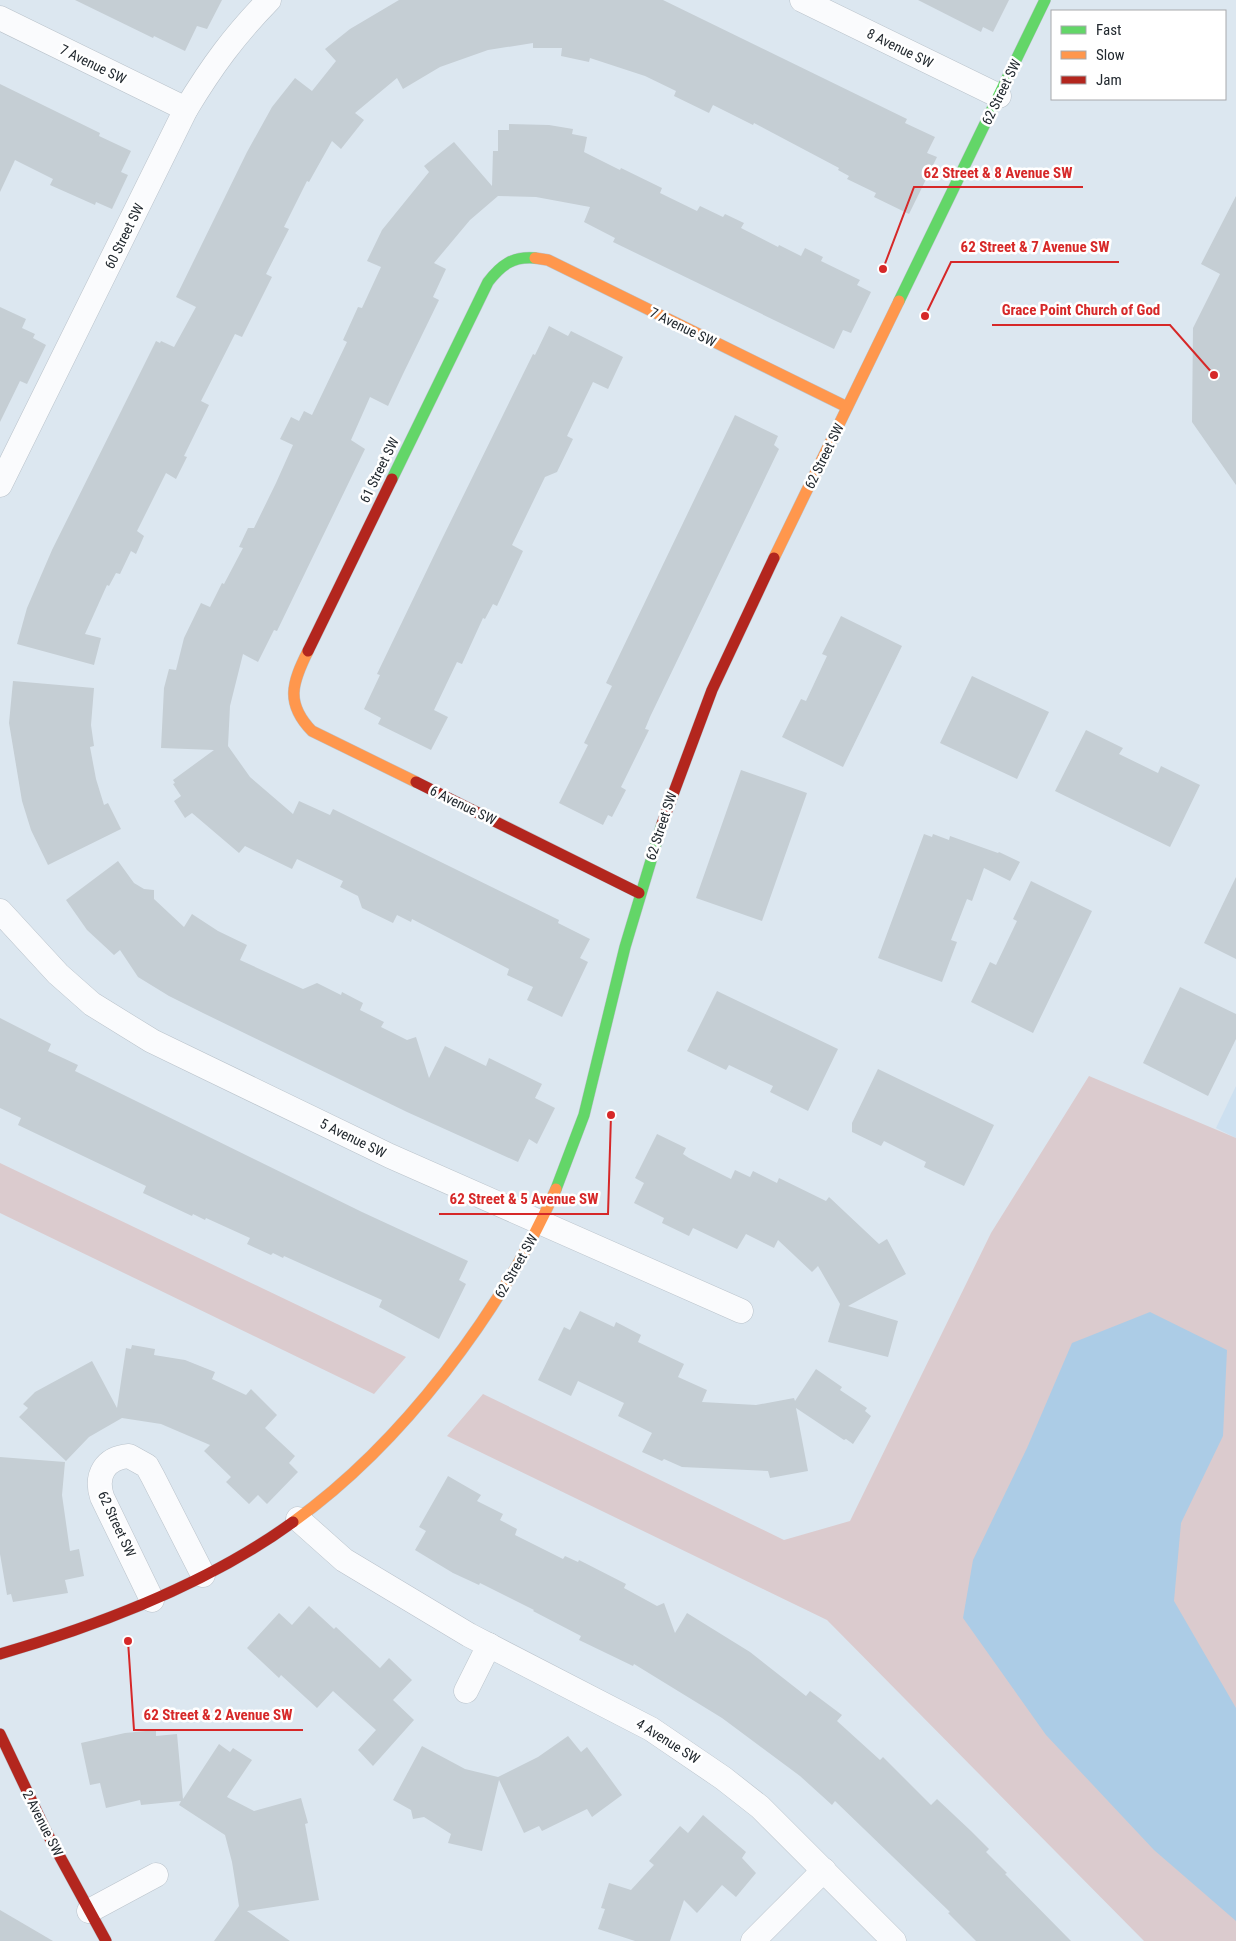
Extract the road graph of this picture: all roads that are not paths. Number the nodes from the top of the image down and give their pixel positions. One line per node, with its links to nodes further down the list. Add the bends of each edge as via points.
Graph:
1 (269, 0): 6 (street, 60 Street SW, via 212,65)
2 (802, 0): 5 (street, 8 Avenue SW)
3 (1045, 0): 5 (street, 62 Street SW)
4 (0, 18): 6 (street, 7 Avenue SW)
5 (999, 96): 8 (street, 62 Street SW)
6 (186, 109): 9 (street, 60 Street SW)
7 (516, 257): 8 (street, 7 Avenue SW, via 548,260); 10 (street, 61 Street SW, via 498,269 488,282 302,662 292,683)
8 (847, 407): 11 (street, 62 Street SW, via 708,698 689,743)
9 (3, 470)
10 (296, 709): 11 (street, 6 Avenue SW, via 303,723 312,731)
11 (639, 893): 13 (street, 62 Street SW, via 576,1140)
12 (0, 911): 13 (street, 5 Avenue SW, via 58,974 120,1023 390,1156)
13 (540, 1224): 14 (street, 5 Avenue SW); 15 (street, 62 Street SW, via 513,1275 459,1356 362,1463)
14 (741, 1312)
15 (298, 1519): 16 (street, 62 Street SW); 18 (street, 4 Avenue SW, via 344,1560)
16 (203, 1575): 17 (street, 62 Street SW); 17 (street, 62 Street SW, via 147,1466 129,1456 110,1462 99,1479 102,1497)
17 (152, 1600): 19 (street, 62 Street SW, via 70,1632)
18 (489, 1646): 20 (street); 22 (street, 4 Avenue SW, via 614,1708 689,1754 760,1807)
19 (0, 1654)
20 (466, 1691)
21 (0, 1734): 24 (street, 2 Avenue SW)
22 (824, 1870): 26 (street); 27 (street, 4 Avenue SW)
23 (156, 1875): 24 (street)
24 (89, 1911): 25 (street, 2 Avenue SW)
25 (106, 1941)
26 (753, 1941)
27 (894, 1941)

